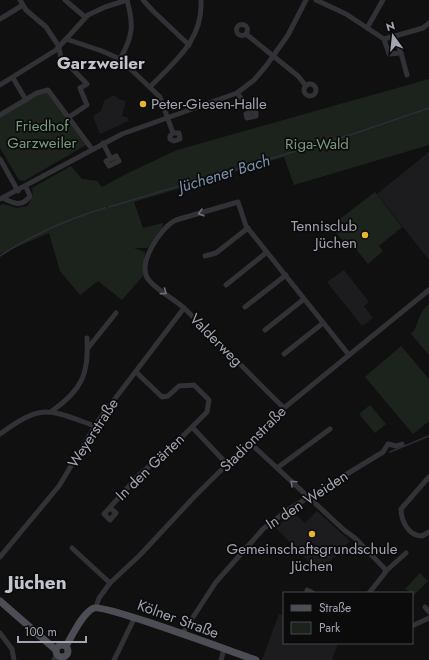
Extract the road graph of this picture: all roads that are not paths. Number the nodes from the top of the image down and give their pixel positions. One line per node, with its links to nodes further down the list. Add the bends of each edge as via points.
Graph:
1 (20, 0): 9 (street)
2 (65, 0): 10 (street)
3 (127, 0): 10 (street, via 99,9); 22 (street, via 132,19 131,34)
4 (143, 0): 18 (street)
5 (201, 0): 18 (street, via 201,17)
6 (306, 0): 21 (street)
7 (316, 0): 13 (street, via 346,14)
8 (383, 0): 13 (street)
9 (23, 6): 11 (street); 19 (street, via 45,26)
10 (85, 17): 16 (street)
11 (0, 19)
12 (429, 23): 15 (street, via 423,28)
13 (367, 28): 17 (street)
14 (246, 34): 21 (street)
15 (396, 36): 17 (street); 20 (street)
16 (66, 39): 19 (street); 22 (street)
17 (384, 39): 20 (street, via 389,54)
18 (189, 45): 26 (street)
19 (59, 48): 24 (street); 33 (street, via 61,57 87,84 80,88 87,105)
20 (400, 53): 23 (street)
21 (273, 57): 27 (street, via 298,76); 28 (street, via 254,80)
22 (120, 59): 26 (street)
23 (407, 75)
24 (13, 78): 25 (street); 29 (street)
25 (0, 85)
26 (151, 86): 32 (street, via 161,99)
27 (306, 86)
28 (237, 93): 30 (street); 32 (street)
29 (26, 100): 31 (street); 33 (street, via 46,90 52,92)
30 (252, 111)
31 (0, 115)
32 (168, 116): 34 (street); 35 (street)
33 (69, 117): 36 (street)
34 (173, 133)
35 (103, 143): 36 (street); 38 (street)
36 (92, 149): 39 (street)
37 (0, 159): 40 (street)
38 (111, 159)
39 (26, 187): 40 (street); 41 (street, via 30,196 22,203 16,204)
40 (18, 190): 41 (street)
41 (1, 199)
42 (248, 228): 43 (street); 44 (street, via 216,253); 50 (street, Valderweg, one-way to 50, via 238,202 170,223 149,252 146,275 149,281)
43 (267, 252): 45 (street); 46 (street)
44 (206, 256)
45 (286, 275): 48 (street); 49 (street)
46 (226, 285)
47 (429, 290): 57 (street, Stadionstraße)
48 (304, 299): 52 (street); 53 (street)
49 (245, 307)
50 (184, 308): 58 (street, Weyerstraße); 59 (street, Valderweg)
51 (116, 313): 55 (street)
52 (323, 323): 56 (street); 57 (street)
53 (265, 330)
54 (87, 338): 55 (street)
55 (88, 349): 60 (street, via 78,388)
56 (284, 354)
57 (349, 355): 59 (street, Stadionstraße)
58 (136, 372): 61 (street, Weyerstraße); 62 (street, In den Gärten, via 162,397 168,396 179,386 194,385 209,400 207,412)
59 (284, 408): 65 (street, Stadionstraße)
60 (52, 411): 61 (street); 64 (street, via 34,413)
61 (95, 426): 75 (street, Weyerstraße, via 62,482)
62 (192, 427): 67 (street); 71 (street, In den Gärten, via 140,474)
63 (330, 429): 68 (street)
64 (0, 434)
65 (249, 442): 67 (street, Stadionstraße); 68 (street)
66 (402, 444): 70 (street, In den Weiden, via 388,444 382,452)
67 (227, 464): 77 (street, Stadionstraße)
68 (277, 468): 70 (street, one-way to 68)
69 (429, 477): 72 (street, via 401,509 403,522 414,534 422,536)
70 (308, 498): 76 (street, via 359,542); 89 (street, In den Weiden, via 272,521 239,554 212,587)
71 (110, 508)
72 (429, 532)
73 (72, 548): 77 (street)
74 (406, 553): 76 (street)
75 (0, 557)
76 (386, 571): 80 (street)
77 (110, 583): 83 (street, Stadionstraße)
78 (307, 590): 79 (street)
79 (311, 592)
80 (370, 592)
81 (0, 601): 91 (main road)
82 (425, 607): 84 (street)
83 (93, 609): 85 (main road, Kölner Straße, via 104,608); 91 (main road, via 66,646 66,655)
84 (429, 612)
85 (135, 618): 89 (main road, Kölner Straße); 93 (street)
86 (429, 618): 87 (street)
87 (413, 626)
88 (0, 633): 92 (street, via 12,649)
89 (182, 634): 90 (main road, Kölner Straße)
90 (224, 649): 94 (street); 95 (main road, Kölner Straße)
91 (56, 655)
92 (14, 660)
93 (114, 660)
94 (221, 660)
95 (256, 660)

